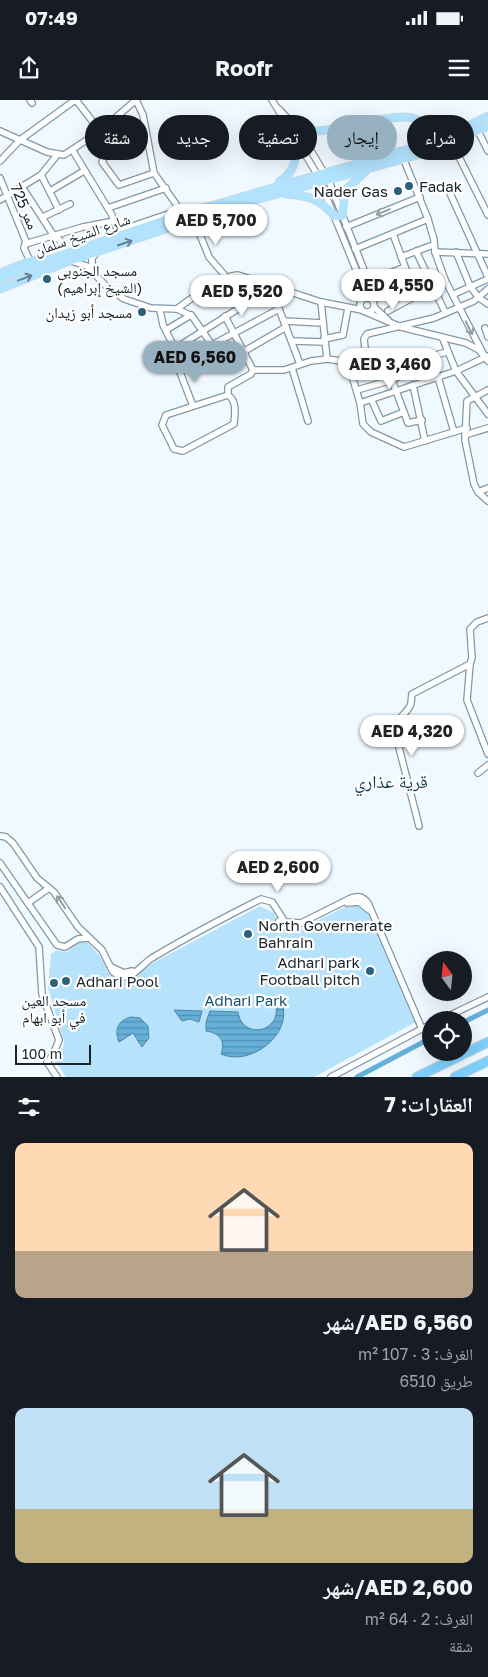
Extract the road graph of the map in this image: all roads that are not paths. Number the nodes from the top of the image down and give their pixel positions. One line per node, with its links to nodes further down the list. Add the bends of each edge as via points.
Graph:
1 (75, 100): 4 (street); 17 (street)
2 (136, 100): 5 (street); 6 (street)
3 (274, 103): 7 (street); 8 (street)
4 (87, 115)
5 (119, 115)
6 (141, 115)
7 (281, 115)
8 (286, 115)
9 (488, 116): 11 (main road, شارع الشيخ سلمان)
10 (407, 117): 14 (main road)
11 (474, 123)
12 (488, 126): 15 (main road, شارع الشيخ سلمان)
13 (0, 131): 17 (street)
14 (317, 131)
15 (478, 131): 16 (main road, شارع الشيخ سلمان); 22 (street)
16 (474, 133)
17 (20, 140): 23 (street); 32 (street)
18 (85, 142): 21 (street)
19 (148, 145): 36 (street)
20 (407, 149): 37 (main road, شارع الشيخ سلمان)
21 (73, 151): 24 (street); 35 (street)
22 (488, 151)
23 (47, 152): 24 (street); 33 (street)
24 (57, 155): 33 (street)
25 (407, 159): 30 (main road, شارع الشيخ سلمان)
26 (103, 160): 36 (street, via 119,185)
27 (294, 160): 43 (main road, via 288,176)
28 (311, 160): 37 (street)
29 (314, 160): 37 (street)
30 (404, 160): 34 (main road, شارع الشيخ سلمان); 48 (street)
31 (460, 160): 54 (street)
32 (0, 161)
33 (49, 166): 38 (street)
34 (369, 170): 40 (main road, شارع الشيخ سلمان); 56 (main road, via 345,190)
35 (84, 171): 44 (street); 51 (street)
36 (154, 173): 42 (street)
37 (321, 173): 40 (street); 43 (main road, شارع الشيخ سلمان)
38 (41, 175): 41 (street); 44 (street)
39 (0, 178): 47 (street, ممر 725)
40 (325, 182): 46 (main road, شارع الشيخ سلمان); 56 (street)
41 (22, 187): 47 (street); 55 (street)
42 (166, 188): 51 (street); 53 (street)
43 (268, 188): 53 (main road, شارع الشيخ سلمان)
44 (50, 191): 52 (street)
45 (449, 191): 71 (street)
46 (279, 194): 56 (main road, via 307,196 320,201); 58 (main road, شارع الشيخ سلمان)
47 (7, 195): 49 (street); 65 (street, ممر 725)
48 (420, 197): 57 (street); 60 (street, one-way to 60)
49 (0, 200)
50 (70, 204): 52 (street)
51 (108, 208): 59 (street)
52 (59, 210): 55 (street)
53 (183, 214): 61 (main road, شارع الشيخ سلمان)
54 (488, 215)
55 (43, 216): 63 (street)
56 (338, 216): 60 (street); 93 (street, via 364,288)
57 (428, 218): 62 (street); 66 (street)
58 (194, 220): 69 (main road, شارع الشيخ سلمان, one-way to 58); 80 (street, via 209,257)
59 (114, 221): 61 (street); 63 (street)
60 (346, 227): 67 (street)
61 (119, 233): 74 (main road, شارع الشيخ سلمان)
62 (392, 234): 67 (street); 73 (street)
63 (54, 236): 64 (street); 65 (street)
64 (63, 243)
65 (27, 244): 75 (street, ممر 725, via 24,247)
66 (434, 248): 68 (street); 70 (street); 83 (street)
67 (355, 249): 84 (street)
68 (416, 251): 73 (street); 86 (street)
69 (97, 252): 76 (main road, شارع الشيخ سلمان); 78 (street, via 92,258)
70 (456, 252): 71 (street); 85 (street)
71 (476, 254): 72 (street); 81 (street)
72 (488, 254)
73 (401, 257): 77 (street)
74 (51, 259): 75 (main road); 82 (main road, شارع الشيخ سلمان)
75 (30, 261): 79 (main road)
76 (69, 261): 78 (street, via 83,263); 88 (main road, شارع الشيخ سلمان, one-way to 76)
77 (405, 267): 84 (street); 91 (street)
78 (92, 271): 102 (street, via 120,297)
79 (0, 273)
80 (229, 277): 87 (street, via 241,276); 97 (street); 99 (street)
81 (488, 278): 85 (street)
82 (0, 279)
83 (445, 280): 86 (street); 90 (street)
84 (368, 282): 95 (street)
85 (470, 286): 90 (street); 92 (street)
86 (433, 287): 91 (street); 105 (street)
87 (271, 288): 94 (street); 97 (street); 100 (street)
88 (0, 289)
89 (488, 289): 92 (street)
90 (454, 294): 101 (street)
91 (416, 297): 104 (street)
92 (478, 297): 96 (street); 101 (street)
93 (361, 301): 95 (street, via 367,298); 98 (street); 103 (street)
94 (321, 302): 98 (street); 108 (street)
95 (373, 304): 103 (street, via 371,311); 110 (street, via 384,318)
96 (488, 304)
97 (241, 306): 107 (street)
98 (348, 308): 103 (street); 117 (street, via 344,334)
99 (177, 309): 102 (street); 106 (street)
100 (279, 309): 109 (street); 114 (street)
101 (460, 309): 105 (street); 123 (street, one-way to 123)
102 (160, 310): 112 (street)
103 (364, 311): 110 (street)
104 (388, 311)
105 (445, 312): 110 (street)
106 (191, 315): 112 (street); 113 (street)
107 (225, 316): 113 (street); 114 (street)
108 (323, 323): 109 (street); 117 (street)
109 (285, 324): 118 (street); 119 (street)
110 (401, 327): 116 (street); 122 (street, via 367,334 364,339)
111 (485, 328): 115 (street)
112 (166, 330): 113 (street, via 175,348)
113 (202, 330): 114 (street, via 212,345)
114 (234, 335): 119 (street)
115 (488, 337)
116 (443, 339): 120 (street); 123 (street, via 466,343)
117 (324, 340): 118 (street); 124 (street)
118 (292, 341): 127 (street)
119 (243, 352): 130 (street)
120 (447, 352): 126 (street); 132 (street)
121 (380, 356): 122 (street); 126 (street, via 397,353 400,363); 135 (street)
122 (366, 358): 125 (street)
123 (487, 358): 132 (street)
124 (327, 359): 125 (street); 127 (street)
125 (348, 362): 137 (street)
126 (412, 362): 131 (street)
127 (300, 364): 129 (street)
128 (178, 367): 144 (street)
129 (292, 368): 130 (street); 148 (street)
130 (253, 370): 140 (street, via 228,387)
131 (413, 370): 134 (street, via 420,370); 135 (street)
132 (456, 371): 133 (street); 141 (street)
133 (438, 377): 134 (street); 151 (street)
134 (426, 379): 136 (street)
135 (390, 380): 137 (street); 138 (street)
136 (413, 384): 138 (street); 147 (street)
137 (357, 390): 143 (street)
138 (397, 390): 142 (street); 145 (street)
139 (488, 390): 141 (street)
140 (228, 395): 144 (street); 144 (street, via 235,407 234,424 177,450 165,435 162,420 166,415)
141 (475, 396): 146 (street); 149 (street, via 467,401)
142 (372, 401): 143 (street); 145 (street, via 380,421)
143 (360, 403): 153 (street, via 363,424 371,432 404,447)
144 (193, 406)
145 (404, 412): 147 (street, via 409,423)
146 (488, 414)
147 (422, 420): 153 (street)
148 (308, 421)
149 (467, 428): 151 (street); 152 (street)
150 (488, 428): 152 (street)
151 (454, 432): 153 (street)
152 (465, 435): 155 (street, via 474,484)
153 (425, 441)
154 (488, 488): 155 (street)
155 (483, 496)
156 (488, 618): 157 (street, via 470,629)
157 (470, 664): 158 (street, via 467,700); 161 (street, via 412,694 410,706 398,719 395,732)
158 (488, 754)
159 (488, 765): 160 (street)
160 (478, 773)
161 (419, 826)
162 (0, 836): 165 (street, via 13,843 37,878)
163 (0, 863): 166 (street)
164 (0, 887): 175 (street, via 40,947 42,994 58,1040 47,1062)
165 (49, 888): 166 (street); 167 (street, one-way to 165)
166 (28, 903): 168 (street, via 57,945 65,947)
167 (78, 927): 168 (street); 169 (street)
168 (78, 939): 169 (street)
169 (92, 939): 172 (street, via 110,966 124,973 138,969 163,951 261,899 269,900 287,923 300,923 352,898 361,897 368,903)
170 (488, 997): 171 (street)
171 (459, 1011)
172 (422, 1029): 176 (street)
173 (488, 1042): 177 (highway)
174 (488, 1061): 178 (highway)
175 (56, 1077)
176 (331, 1077)
177 (417, 1077)
178 (455, 1077)

